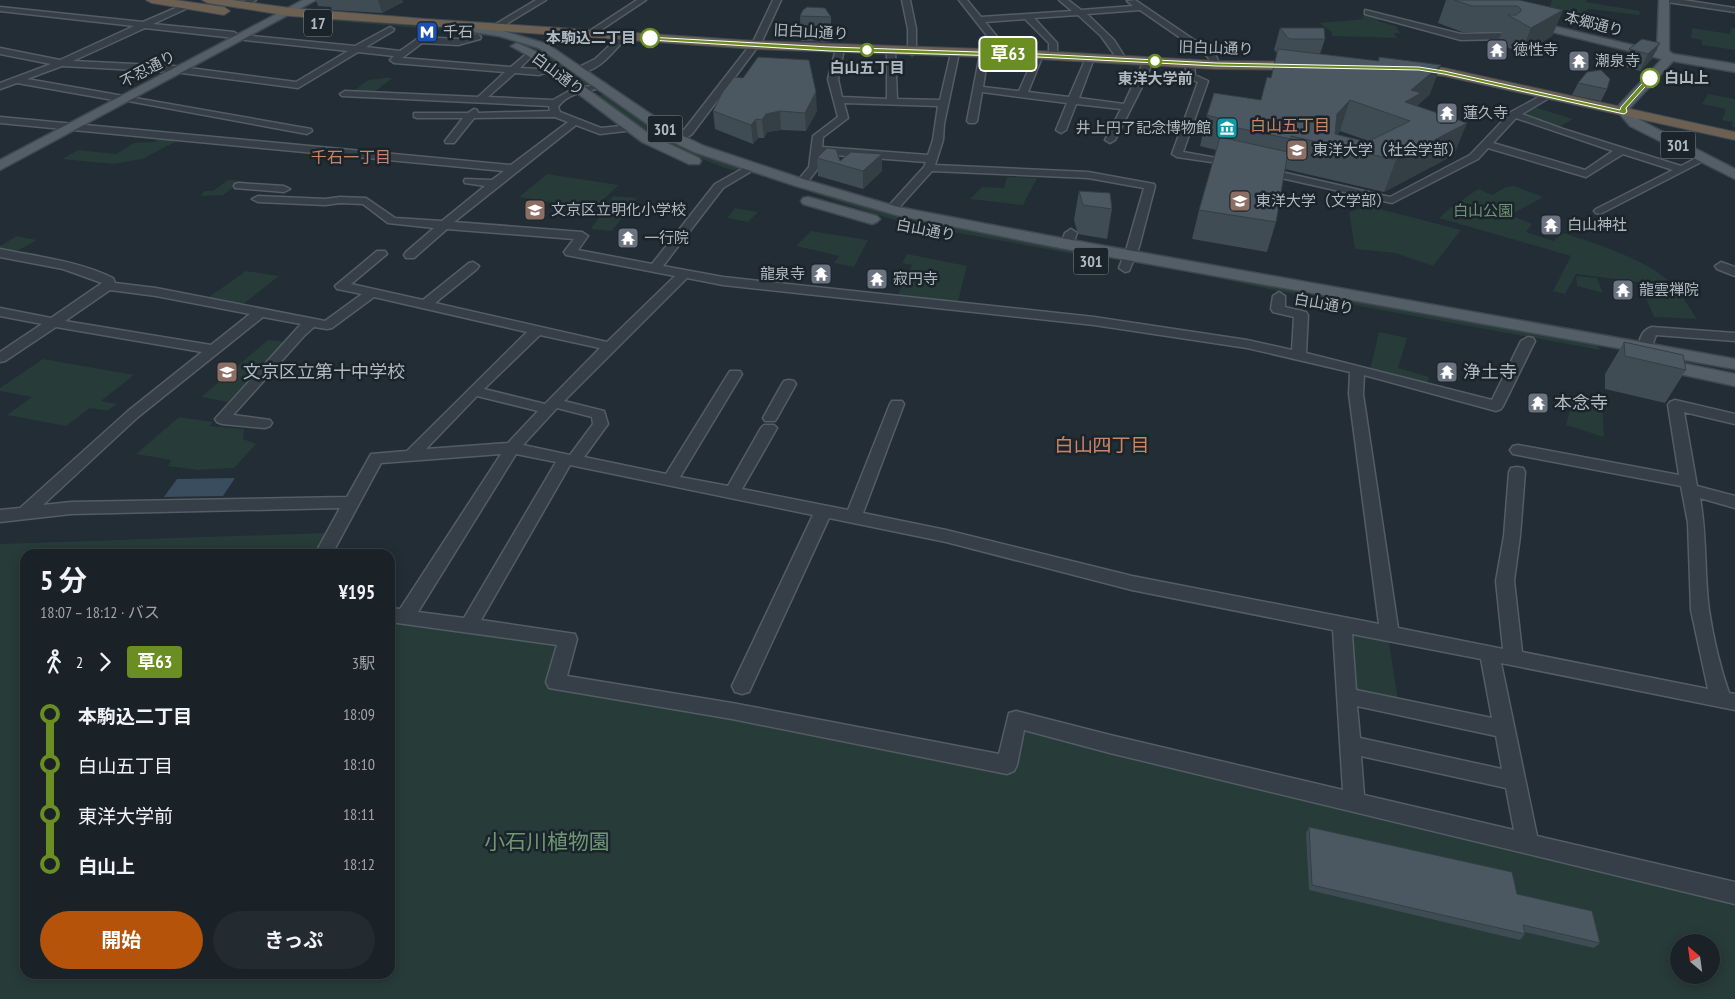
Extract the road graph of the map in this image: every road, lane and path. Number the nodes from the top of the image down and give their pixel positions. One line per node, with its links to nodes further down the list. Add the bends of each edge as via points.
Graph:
1 (152, 0): 15 (highway, 白山通り / 17)
2 (208, 0): 13 (highway, 白山通り / 17)
3 (298, 0): 21 (main road, 不忍通り)
4 (311, 0): 21 (main road, 不忍通り)
5 (542, 0): 29 (street)
6 (642, 0): 31 (street)
7 (777, 0): 36 (street)
8 (906, 0): 42 (street, via 912,28)
9 (963, 0): 24 (street)
10 (1063, 0): 20 (street)
11 (1129, 0): 16 (street)
12 (1665, 0): 14 (street); 47 (main road)
13 (246, 2): 21 (highway, 白山通り / 17)
14 (1715, 4): 18 (street)
15 (187, 5): 21 (highway, 白山通り / 17); 26 (street)
16 (1140, 8): 20 (street); 55 (street, via 1212,56)
17 (0, 9): 26 (street)
18 (1735, 10)
19 (1368, 12): 33 (street, via 1461,37)
20 (1080, 13): 22 (street); 51 (street, via 1116,48)
21 (278, 15): 25 (highway, 白山通り / 17); 27 (highway, 白山通り / 17); 32 (main road, 不忍通り)
22 (1028, 17): 24 (street); 49 (street, via 1053,43)
23 (1519, 19): 47 (main road, 本郷通り)
24 (980, 20): 46 (street, via 1002,44)
25 (426, 24): 29 (highway, 17); 35 (main road, 白山通り / 301, via 482,30)
26 (144, 25): 32 (street); 53 (street)
27 (390, 29): 29 (highway, 白山通り / 17); 37 (street)
28 (537, 30): 29 (highway, 17); 31 (highway, 17); 35 (highway, 17)
29 (486, 34): 35 (main road, 白山通り / 301); 44 (street, via 458,42 420,40)
30 (566, 34): 31 (highway, 17); 35 (highway, 17); 38 (highway, 17, via 553,37)
31 (587, 34): 34 (highway, 旧白山通り / 17)
32 (239, 36): 37 (street); 60 (main road, 不忍通り)
33 (1505, 36)
34 (622, 37): 36 (highway, 旧白山通り / 17); 62 (street, via 597,63)
35 (515, 41): 38 (main road, 白山通り / 301)
36 (755, 45): 39 (highway, 旧白山通り / 17); 91 (street, via 688,132)
37 (356, 49): 44 (street); 60 (street, via 298,85)
38 (537, 49): 59 (main road, 白山通り / 301); 61 (street); 62 (main road, 白山通り / 301)
39 (840, 49): 41 (highway, 旧白山通り / 17); 73 (street, via 833,79)
40 (0, 51): 53 (street)
41 (892, 51): 42 (highway, 旧白山通り / 17); 76 (street)
42 (912, 52): 43 (highway, 旧白山通り / 17)
43 (954, 53): 45 (highway, 旧白山通り / 17); 77 (street)
44 (402, 54): 61 (street, via 394,60)
45 (984, 54): 46 (highway, 旧白山通り / 17); 66 (street)
46 (1005, 54): 48 (highway, 旧白山通り / 17)
47 (1666, 55): 57 (main road, 本郷通り); 79 (main road, via 1623,108)
48 (1038, 56): 49 (highway, 旧白山通り / 17); 69 (street)
49 (1053, 56): 50 (highway, 旧白山通り / 17)
50 (1090, 58): 51 (highway, 旧白山通り / 17); 74 (street)
51 (1122, 59): 52 (highway, 旧白山通り / 17)
52 (1148, 61): 54 (highway, 旧白山通り / 17); 78 (street)
53 (61, 63): 60 (street); 63 (street)
54 (1190, 63): 55 (highway, 旧白山通り / 17); 94 (street, via 1191,77 1203,81 1177,154 1392,200 1474,157)
55 (1216, 65): 56 (highway, 旧白山通り / 17)
56 (1319, 66)
57 (1735, 66)
58 (1397, 68): 70 (highway, via 1430,70)
59 (550, 69): 61 (street, via 539,72); 67 (main road, 白山通り / 301)
60 (177, 70): 71 (main road, 不忍通り)
61 (513, 70): 72 (street)
62 (580, 70): 64 (main road, 白山通り / 301)
63 (17, 80): 65 (street); 71 (street)
64 (602, 85): 67 (street); 91 (main road, 白山通り / 301)
65 (0, 86)
66 (978, 89): 69 (street); 85 (street)
67 (580, 91): 75 (street); 88 (main road, 白山通り / 301)
68 (345, 94): 72 (street)
69 (1023, 94): 74 (street)
70 (1546, 96): 79 (highway); 81 (street)
71 (123, 98): 87 (main road, 不忍通り); 95 (street, via 307,131)
72 (484, 98): 75 (street); 83 (street)
73 (839, 100): 76 (street); 96 (street, via 843,118 818,136)
74 (1074, 101): 78 (street); 89 (street)
75 (555, 102): 80 (street)
76 (892, 102): 77 (street)
77 (943, 103): 100 (street)
78 (1126, 107): 92 (street)
79 (1624, 112): 90 (highway); 98 (main road, 301, via 1635,123)
80 (556, 114): 83 (street); 86 (street)
81 (1514, 114): 94 (street); 97 (street)
82 (417, 115): 83 (street)
83 (470, 116): 93 (street)
84 (0, 120): 87 (street)
85 (972, 121)
86 (574, 122): 88 (street, via 600,131); 102 (street, via 548,139)
87 (71, 127): 95 (street); 99 (main road, 不忍通り)
88 (630, 128): 105 (main road, 白山通り / 301, via 667,150)
89 (1061, 130)
90 (1735, 136)
91 (678, 139): 101 (main road, 白山通り / 301)
92 (1110, 140)
93 (450, 141)
94 (1486, 144): 97 (street, via 1586,174)
95 (283, 147): 102 (street)
96 (815, 150): 100 (street); 107 (street, via 814,166)
97 (1622, 150): 103 (street)
98 (1704, 158): 103 (street); 104 (main road, 301)
99 (1, 161)
100 (931, 164): 112 (street); 119 (street, via 1088,175 1150,186)
101 (751, 166): 105 (street); 107 (main road, 白山通り / 301)
102 (514, 169): 108 (street)
103 (1681, 169): 113 (street)
104 (1735, 175)
105 (734, 176): 114 (main road, 白山通り / 301); 123 (street, via 719,186)
106 (469, 181): 108 (street)
107 (801, 183): 112 (main road, 白山通り / 301); 114 (main road, via 797,188 800,192 839,204)
108 (495, 184): 115 (street)
109 (239, 186): 110 (street)
110 (296, 190)
111 (258, 199): 115 (street, via 366,201 392,221)
112 (891, 210): 119 (main road, 白山通り / 301, via 1069,239)
113 (1600, 211)
114 (868, 218): 119 (main road, 白山通り / 301)
115 (444, 224): 118 (street); 123 (street, via 582,236 570,252)
116 (0, 253): 126 (street, via 75,269 103,278 108,281)
117 (381, 254): 127 (street, via 341,286)
118 (410, 255)
119 (1127, 262): 122 (main road, 白山通り / 301)
120 (473, 266): 129 (street)
121 (1721, 266): 124 (street)
122 (1160, 268): 128 (main road, 白山通り / 301); 140 (main road, 白山通り / 301)
123 (654, 269): 125 (street)
124 (1735, 272)
125 (684, 274): 137 (street); 139 (street, via 777,288 1147,328)
126 (108, 286): 131 (street); 132 (street)
127 (372, 293): 129 (street); 133 (street, via 327,325)
128 (1279, 296): 136 (main road, 白山通り / 301); 139 (street, via 1278,308 1301,315)
129 (425, 305): 134 (street)
130 (0, 312): 132 (street)
131 (261, 312): 133 (street); 138 (street)
132 (55, 322): 138 (street); 141 (street)
133 (313, 322): 153 (street, via 299,333 222,419)
134 (536, 330): 137 (street); 148 (street)
135 (1735, 337): 140 (street, via 1652,332 1647,337)
136 (1528, 341): 140 (main road, 白山通り / 301); 143 (street, via 1496,406)
137 (612, 347): 151 (street)
138 (214, 350): 166 (street, via 133,414)
139 (1299, 355): 143 (street)
140 (1646, 355): 142 (main road, 白山通り / 301); 145 (main road, 白山通り / 301)
141 (0, 358)
142 (1735, 364)
143 (1357, 369): 173 (street, via 1356,394)
144 (735, 374): 160 (street)
145 (1670, 378): 146 (main road, 白山通り / 301); 150 (street)
146 (1735, 380)
147 (789, 384): 154 (street)
148 (474, 391): 151 (street); 157 (street)
149 (897, 404): 168 (street)
150 (1675, 405): 152 (street); 161 (street)
151 (551, 406): 155 (street); 158 (street, via 599,414 602,424)
152 (1735, 419)
153 (265, 423)
154 (770, 423): 162 (street)
155 (512, 448): 157 (street); 158 (street); 170 (street)
156 (1518, 450): 161 (street)
157 (411, 456): 163 (street, via 376,458)
158 (570, 460): 160 (street); 172 (street)
159 (1517, 472): 175 (street, via 1505,581)
160 (670, 480): 162 (street)
161 (1691, 486): 164 (street); 178 (street, via 1700,610 1714,677)
162 (732, 493): 165 (street)
163 (351, 502): 166 (street, via 72,508); 169 (street)
164 (1735, 502)
165 (823, 512): 168 (street); 176 (street)
166 (25, 513): 167 (street)
167 (0, 516)
168 (853, 518): 171 (street, via 946,536 1132,583)
169 (326, 549)
170 (398, 616): 172 (street)
171 (1342, 624): 173 (street); 177 (street)
172 (468, 625): 182 (street, via 568,639 556,682 732,711 1007,765 1016,719)
173 (1389, 633): 174 (street)
174 (1489, 653): 175 (street); 179 (street)
175 (1514, 658): 178 (street)
176 (742, 686)
177 (1347, 696): 179 (street); 180 (street)
178 (1728, 701)
179 (1504, 728): 181 (street)
180 (1350, 745): 181 (street); 182 (street)
181 (1515, 781): 183 (street)
182 (1354, 802): 183 (street)
183 (1528, 843): 184 (street)
184 (1735, 893)

